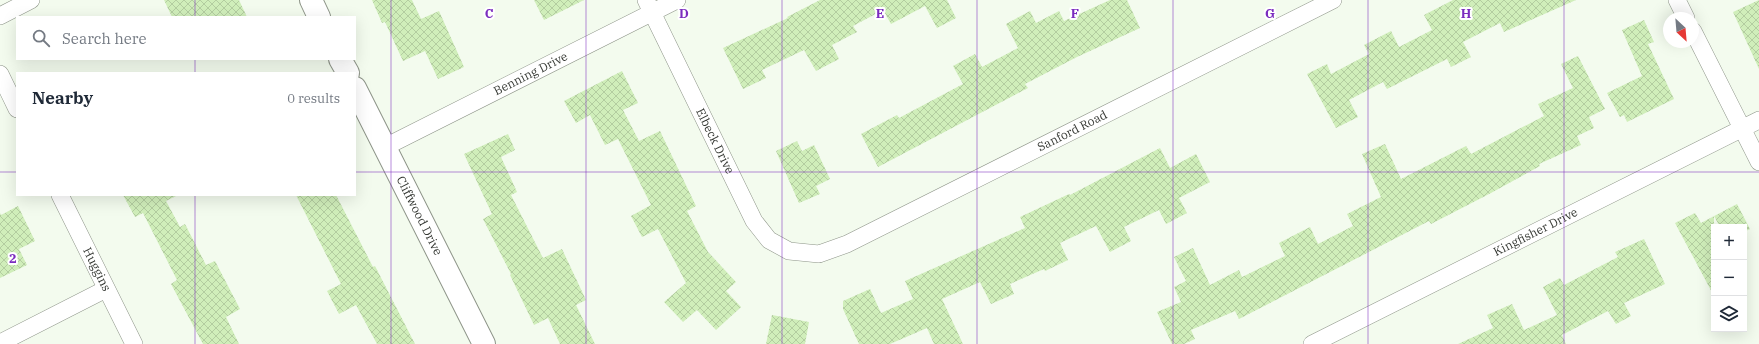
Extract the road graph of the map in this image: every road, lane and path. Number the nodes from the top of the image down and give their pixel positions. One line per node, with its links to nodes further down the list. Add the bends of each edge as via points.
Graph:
1 (31, 0): 8 (street)
2 (311, 0): 9 (street)
3 (677, 0): 6 (street, Benning Drive)
4 (1333, 0): 21 (street, Sanford Road, via 847,244 819,254)
5 (1677, 0): 7 (street)
6 (649, 6): 18 (street, Benning Drive); 21 (street, Elbeck Drive, via 754,221 769,240 789,251)
7 (1683, 12)
8 (0, 16)
9 (319, 16)
10 (1699, 43): 17 (street)
11 (341, 60): 12 (street)
12 (347, 72)
13 (0, 74): 15 (street)
14 (356, 90): 18 (street, Cliffwood Drive)
15 (16, 107)
16 (1759, 120): 17 (street, Kingfisher Drive)
17 (1742, 129): 19 (street); 26 (street, Kingfisher Drive)
18 (385, 147): 25 (street, Cliffwood Drive)
19 (1759, 162)
20 (60, 196): 22 (street, Huggins)
21 (809, 253)
22 (106, 289): 23 (street); 24 (street, Huggins)
23 (0, 343)
24 (134, 344)
25 (484, 344)
26 (1312, 344)

